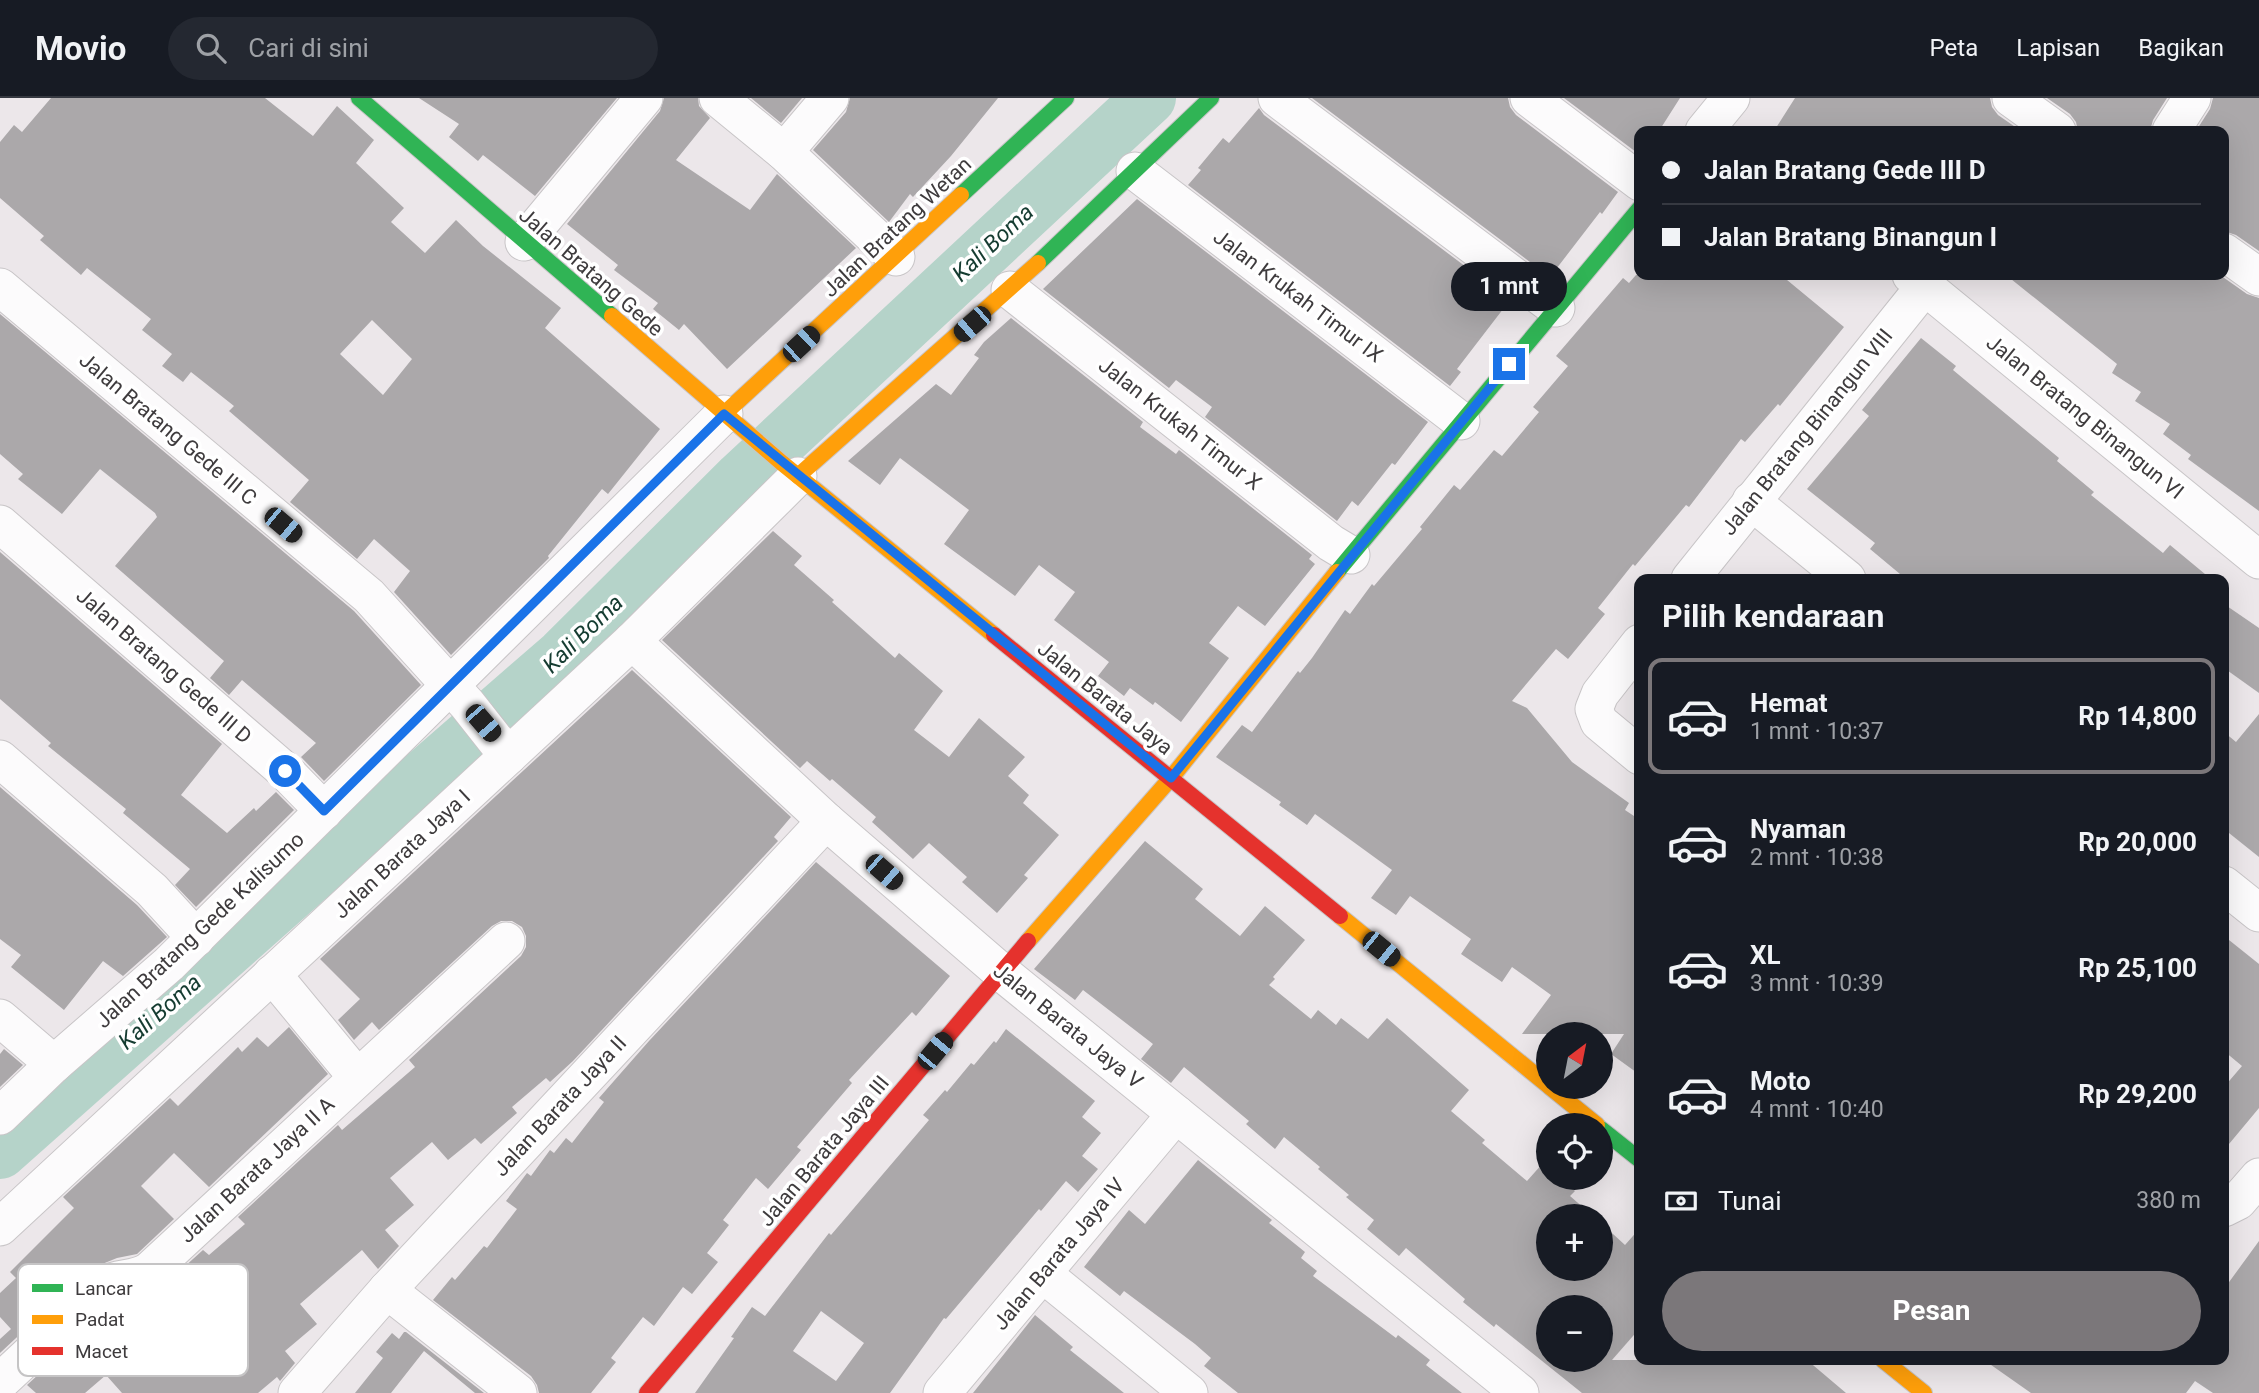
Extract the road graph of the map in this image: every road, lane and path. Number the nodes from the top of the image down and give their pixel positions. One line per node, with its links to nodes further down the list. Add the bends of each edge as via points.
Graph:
1 (359, 98): 17 (street, Jalan Bratang Gede)
2 (644, 98): 17 (street)
3 (718, 98): 13 (street)
4 (830, 98): 13 (street)
5 (1066, 98): 19 (street, Jalan Bratang Wetan)
6 (1211, 98): 14 (street)
7 (1277, 98): 24 (street)
8 (1530, 98): 15 (street)
9 (2011, 98): 11 (street)
10 (2192, 98): 12 (street)
11 (2050, 126)
12 (2174, 126)
13 (784, 152): 19 (street)
14 (1135, 171): 23 (street); 26 (street, Jalan Krukah Timur IX)
15 (1634, 177)
16 (1634, 215): 24 (street, Jalan Barata Jaya III)
17 (524, 242): 25 (street, Jalan Bratang Gede)
18 (2229, 255): 20 (street)
19 (896, 257): 25 (street, Jalan Bratang Wetan)
20 (2259, 276)
21 (1918, 280): 28 (street, Jalan Bratang Binangun VIII); 31 (street, Jalan Bratang Binangun VI)
22 (0, 287): 36 (street, Jalan Bratang Gede III C, via 369,596)
23 (1010, 290): 27 (street); 30 (street, Jalan Krukah Timur X)
24 (1556, 307): 26 (street, Jalan Barata Jaya III)
25 (729, 419): 27 (street, Jalan Bratang Gede); 36 (street, Jalan Bratang Gede Kalisumo)
26 (1461, 421): 30 (street, Jalan Barata Jaya III)
27 (790, 470): 34 (street, Jalan Barata Jaya I); 40 (street, Jalan Barata Jaya)
28 (1751, 501): 32 (street, Jalan Bratang Binangun VIII); 33 (street)
29 (0, 524): 41 (street, Jalan Bratang Gede III D, via 285,771)
30 (1351, 555): 40 (street, Jalan Barata Jaya III)
31 (2259, 560)
32 (1694, 574)
33 (1841, 574)
34 (632, 641): 37 (street, Jalan Barata Jaya I); 42 (street, Jalan Barata Jaya V)
35 (1634, 651): 38 (street, via 1600,694 1594,709 1599,722)
36 (458, 695): 37 (street, Jalan Bratang Gede III C); 41 (street, Jalan Bratang Gede Kalisumo)
37 (501, 746): 48 (street, Jalan Barata Jaya I)
38 (1634, 751)
39 (0, 759): 45 (street, via 152,890)
40 (1171, 778): 47 (street, Jalan Barata Jaya III); 51 (street, Jalan Barata Jaya)
41 (324, 811): 45 (street, Jalan Bratang Gede Kalisumo)
42 (826, 821): 47 (street, Jalan Barata Jaya V); 62 (street, Jalan Barata Jaya II)
43 (2229, 889): 44 (street)
44 (2259, 913)
45 (196, 938): 50 (street, Jalan Bratang Gede Kalisumo)
46 (506, 941): 52 (street, Jalan Barata Jaya II A)
47 (1001, 972): 55 (street, Jalan Barata Jaya V); 68 (street, Jalan Barata Jaya III)
48 (272, 974): 52 (street); 59 (street, Jalan Barata Jaya I)
49 (0, 1018): 50 (street)
50 (54, 1064): 56 (street, Jalan Bratang Gede Kalisumo)
51 (1536, 1075)
52 (357, 1077): 60 (street, Jalan Barata Jaya II A)
53 (1565, 1099): 54 (street, Jalan Barata Jaya)
54 (1582, 1113)
55 (1176, 1114): 61 (street, Jalan Barata Jaya IV); 71 (street, Jalan Barata Jaya V)
56 (0, 1116)
57 (1613, 1139): 58 (street)
58 (1634, 1155)
59 (0, 1227)
60 (157, 1264)
61 (1043, 1274): 69 (street, Jalan Barata Jaya IV); 70 (street)
62 (387, 1290): 66 (street, Jalan Barata Jaya II); 67 (street)
63 (18, 1365): 65 (street, Jalan Barata Jaya II A)
64 (1889, 1365): 72 (street)
65 (0, 1382)
66 (297, 1393)
67 (518, 1393)
68 (648, 1393)
69 (942, 1393)
70 (1189, 1393)
71 (1520, 1393)
72 (1924, 1393)

